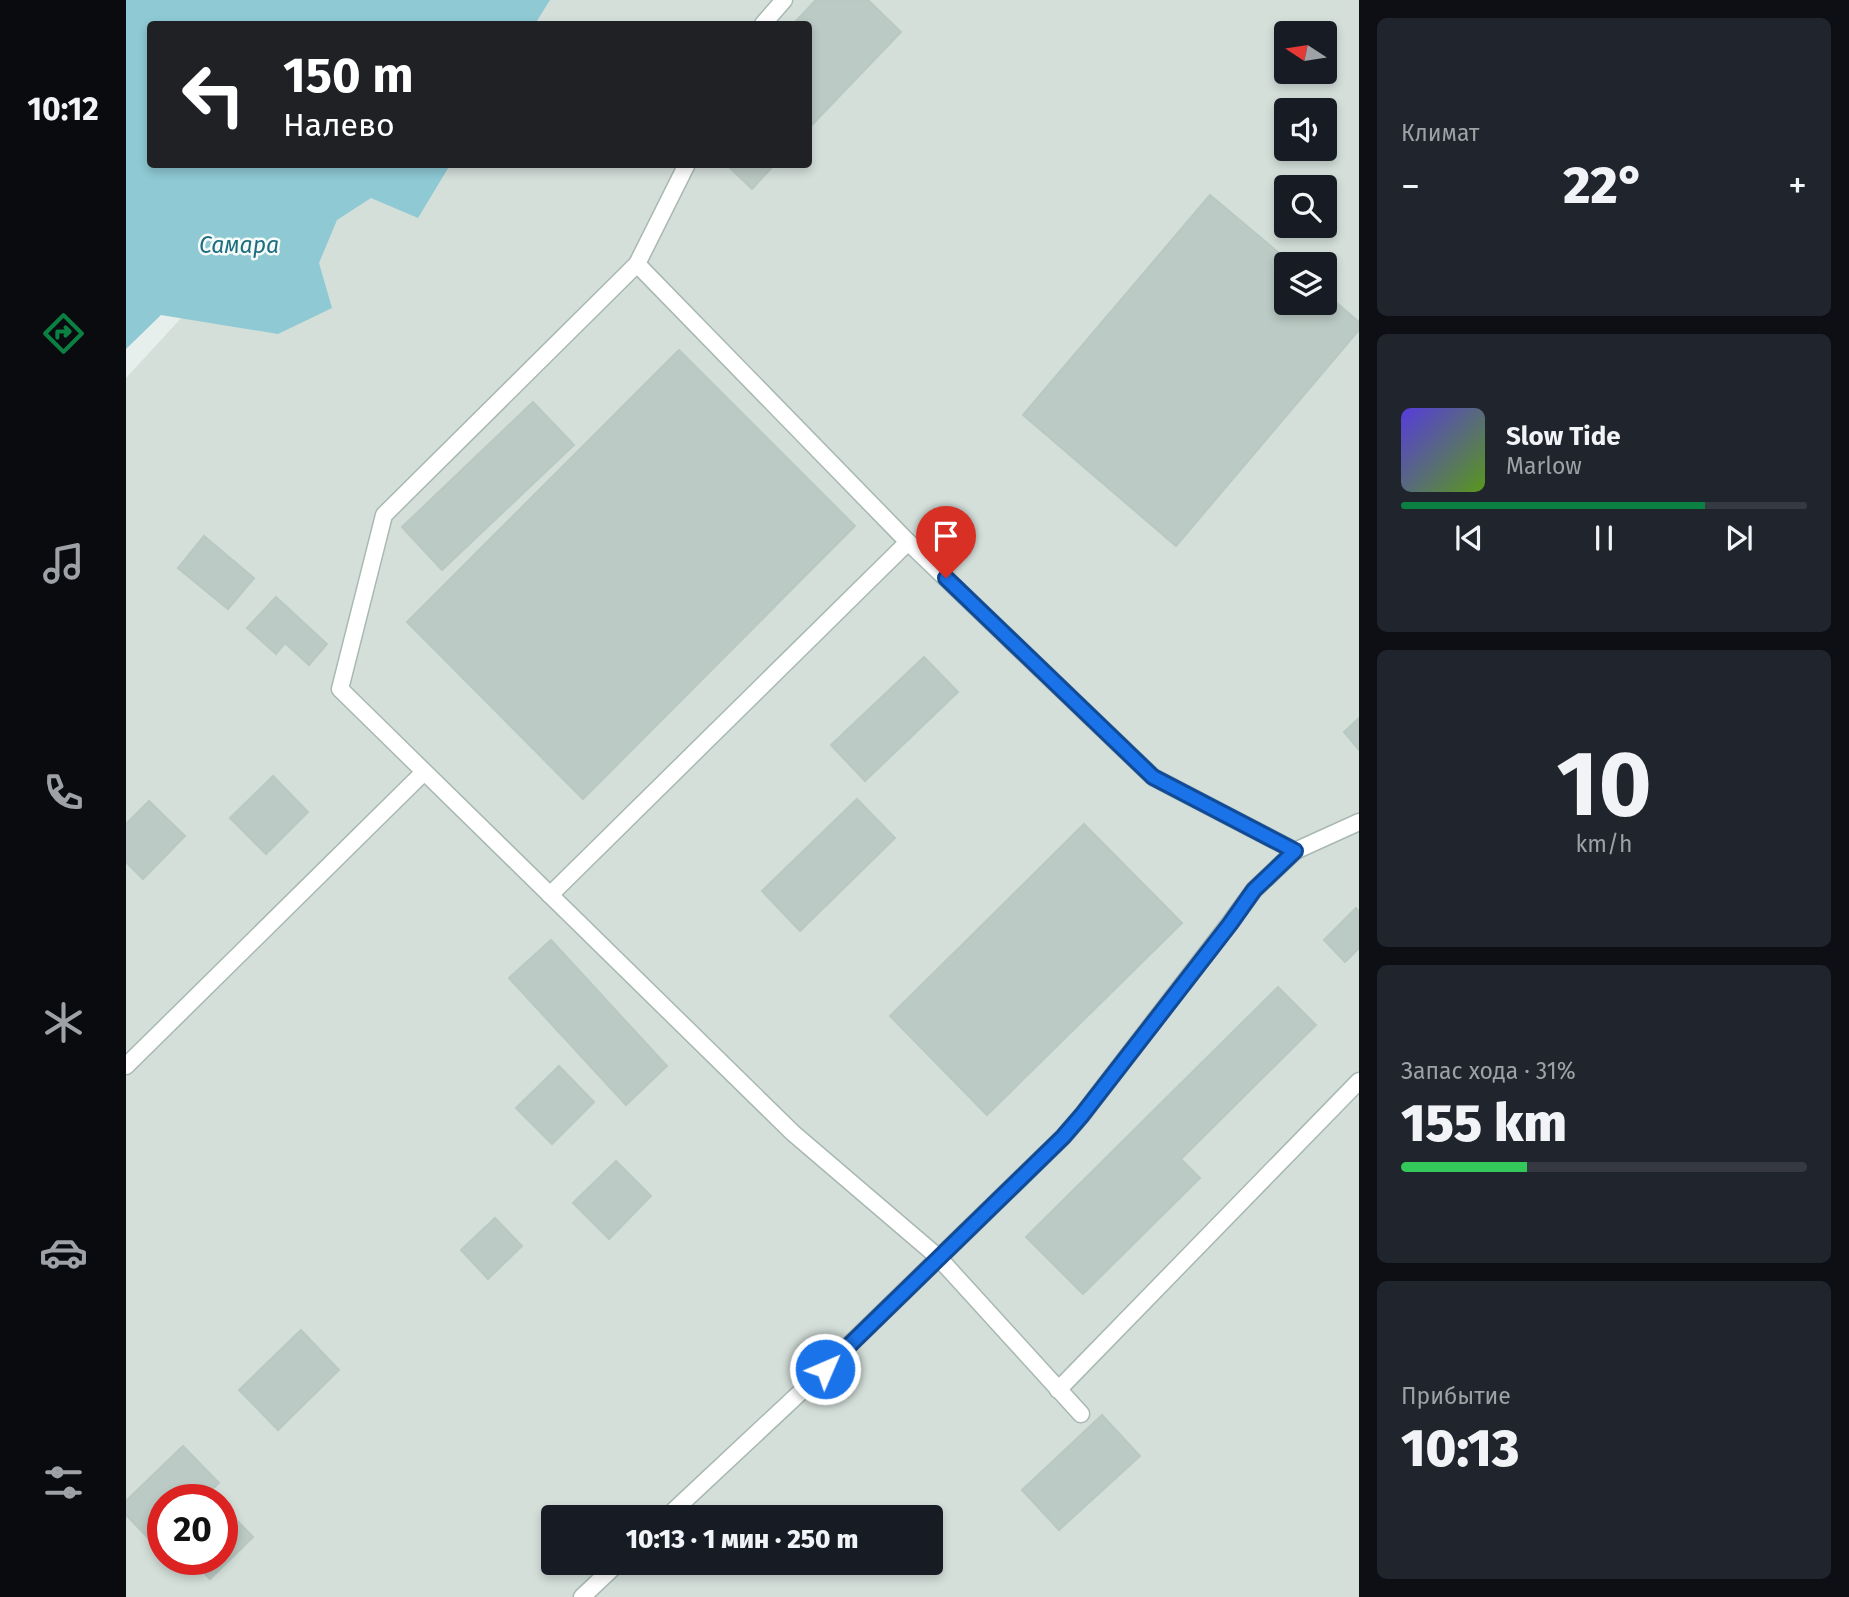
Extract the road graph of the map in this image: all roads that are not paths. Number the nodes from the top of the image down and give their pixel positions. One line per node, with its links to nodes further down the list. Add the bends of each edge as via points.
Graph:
1 (783, 0): 2 (lane)
2 (766, 21)
3 (685, 168): 4 (lane)
4 (637, 264): 5 (lane); 6 (lane, via 384,515 340,689)
5 (908, 542): 8 (lane, via 1153,777); 9 (lane)
6 (424, 772): 9 (lane); 10 (lane)
7 (1359, 822): 8 (lane)
8 (1295, 851): 12 (lane, via 1254,890 1063,1137)
9 (550, 895): 12 (lane, via 793,1133)
10 (126, 1066)
11 (1359, 1081): 13 (lane)
12 (938, 1257): 13 (lane); 15 (lane)
13 (1058, 1390): 14 (lane)
14 (1081, 1414)
15 (680, 1505)
16 (605, 1575): 17 (lane)
17 (582, 1597)

